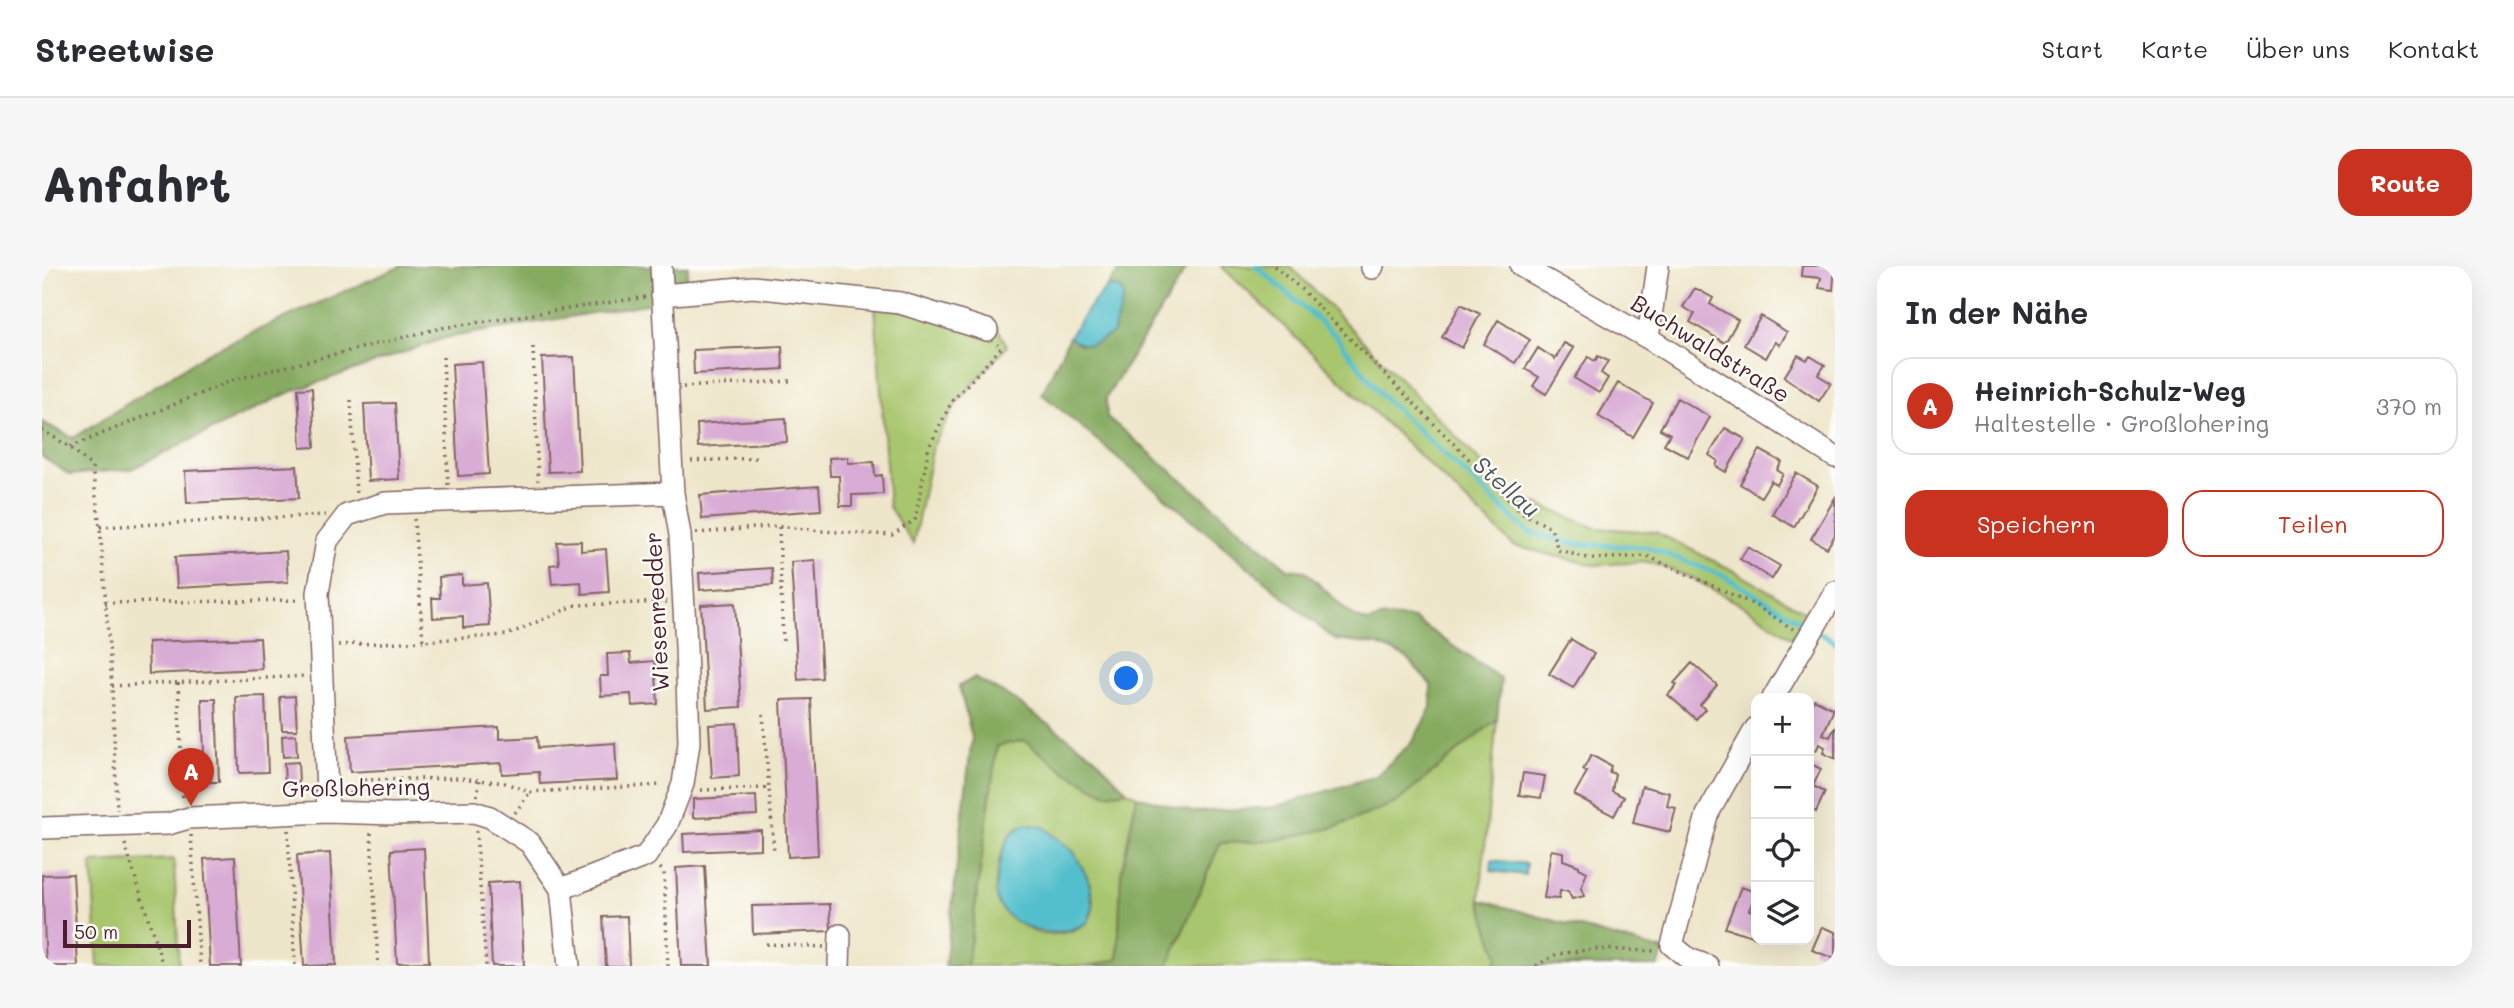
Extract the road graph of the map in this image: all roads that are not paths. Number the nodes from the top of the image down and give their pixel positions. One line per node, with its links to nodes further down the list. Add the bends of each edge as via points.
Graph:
1 (661, 266): 4 (street, Wiesenredder)
2 (1521, 266): 6 (street, Buchwaldstraße)
3 (1658, 266): 6 (street)
4 (662, 295): 5 (street, via 753,287 900,303); 8 (street, Wiesenredder)
5 (987, 330)
6 (1648, 338): 7 (street, Buchwaldstraße)
7 (1835, 457)
8 (673, 493): 12 (street, via 385,503 352,514 327,541 319,600); 14 (street, Wiesenredder, via 680,535 689,743 681,788 667,825 646,856)
9 (1835, 592): 10 (street)
10 (1776, 693)
11 (1751, 737): 16 (street, via 1707,815 1672,946)
12 (332, 812): 13 (street, Großlohering, via 186,813 169,824); 14 (street, Großlohering, via 474,812 490,817 530,842)
13 (42, 828)
14 (561, 888): 15 (street, Großlohering)
15 (569, 966)
16 (1708, 966)

